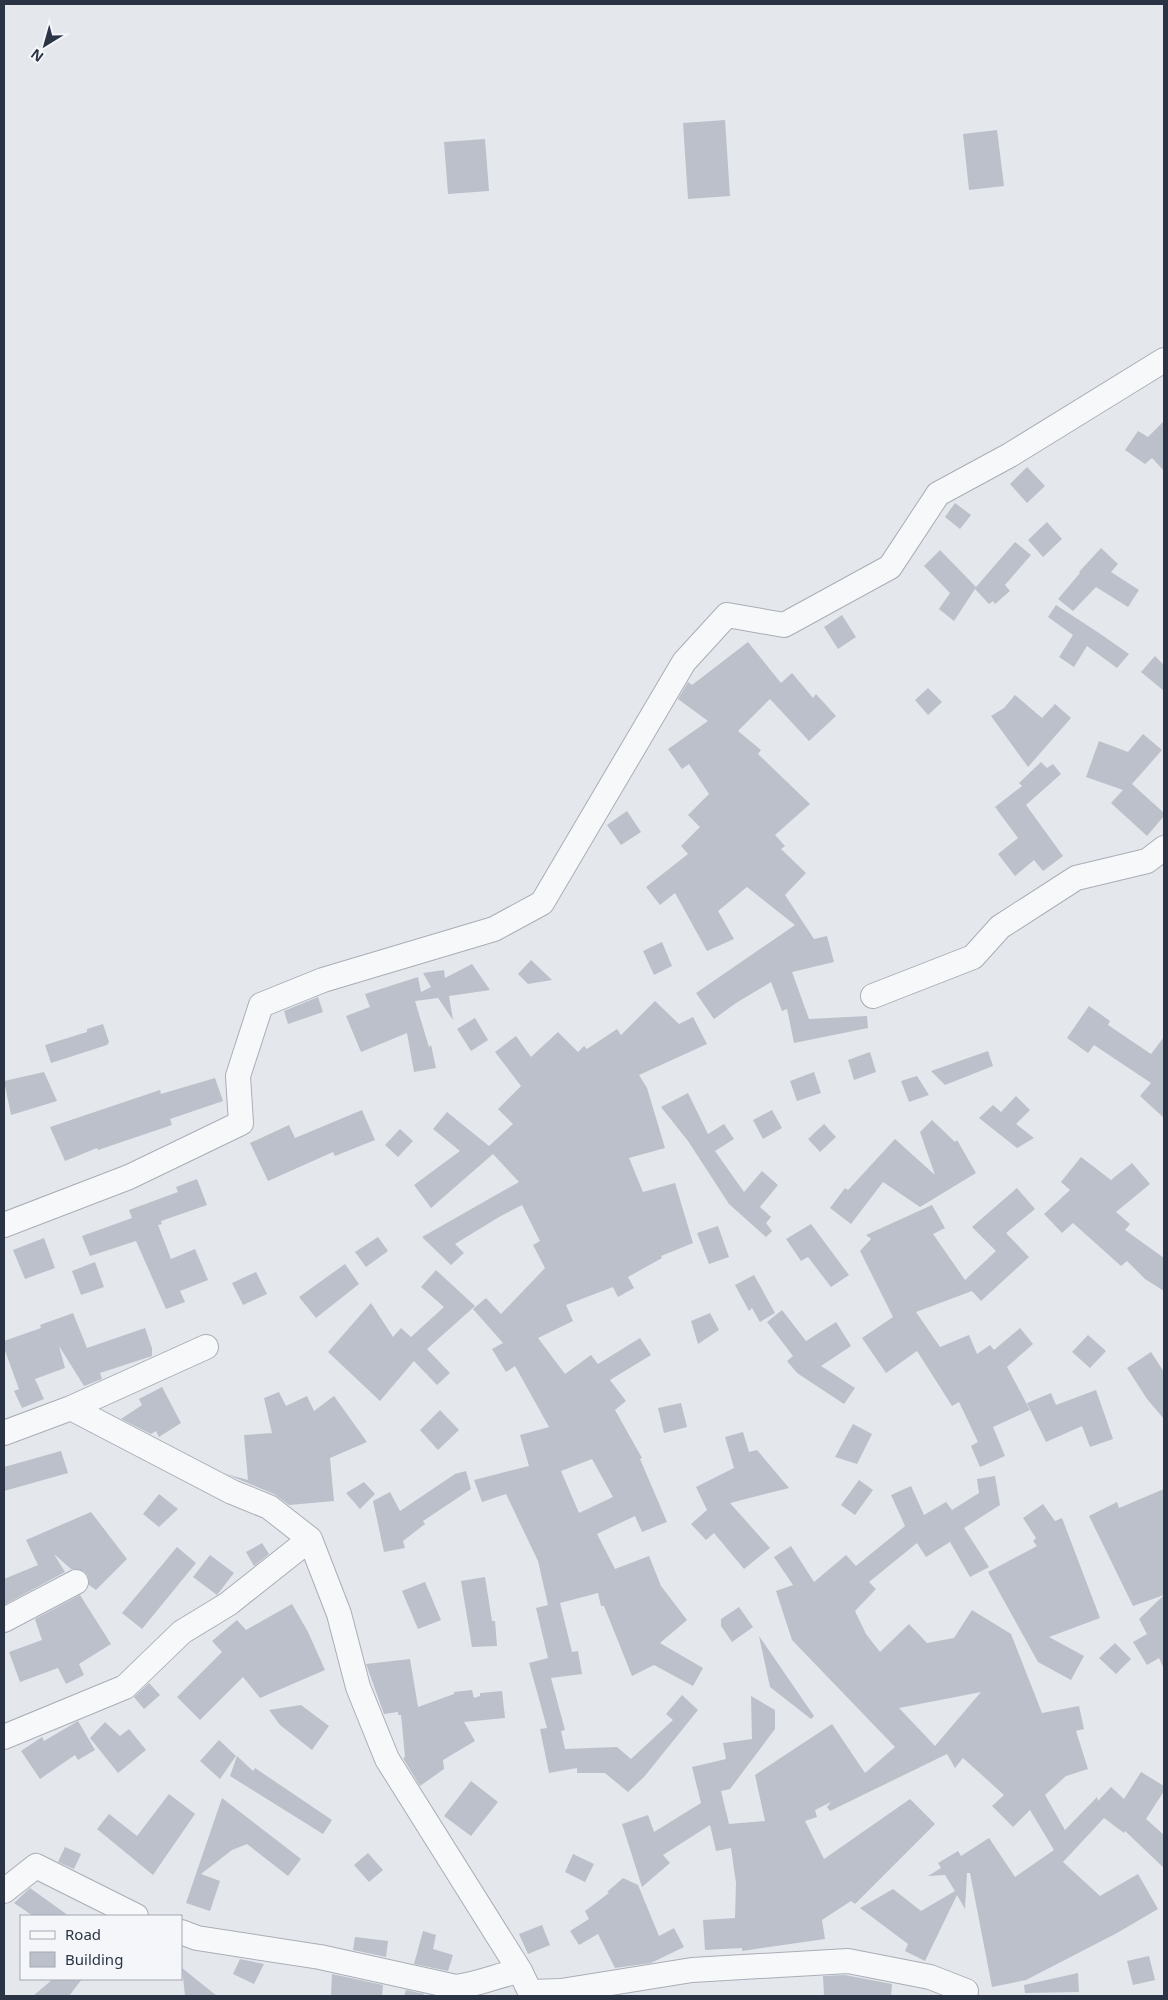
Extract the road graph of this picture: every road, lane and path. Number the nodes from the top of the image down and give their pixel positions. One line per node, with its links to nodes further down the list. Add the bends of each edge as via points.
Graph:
1 (1164, 360): 4 (street, via 1010,455 938,494 890,567 784,625 727,615 684,662 542,903 494,929 322,980 261,1005 238,1076 241,1123 130,1177)
2 (1164, 848): 3 (street, via 1147,861 1076,878 1000,927 973,957)
3 (873, 996)
4 (4, 1225)
5 (206, 1347): 6 (street)
6 (71, 1408): 7 (street); 8 (street, via 232,1492 269,1507)
7 (4, 1433)
8 (310, 1540): 11 (street, via 228,1604 182,1632 125,1687); 15 (street, via 339,1614 358,1687 387,1759)
9 (76, 1582): 10 (street)
10 (4, 1620)
11 (4, 1738)
12 (4, 1891): 13 (street, via 36,1866)
13 (134, 1915)
14 (182, 1932): 15 (street, via 197,1938 320,1958 456,1987 478,1984 499,1974)
15 (528, 1986): 16 (street, via 561,1991 692,1970 848,1961 930,1977)
16 (966, 1991)

